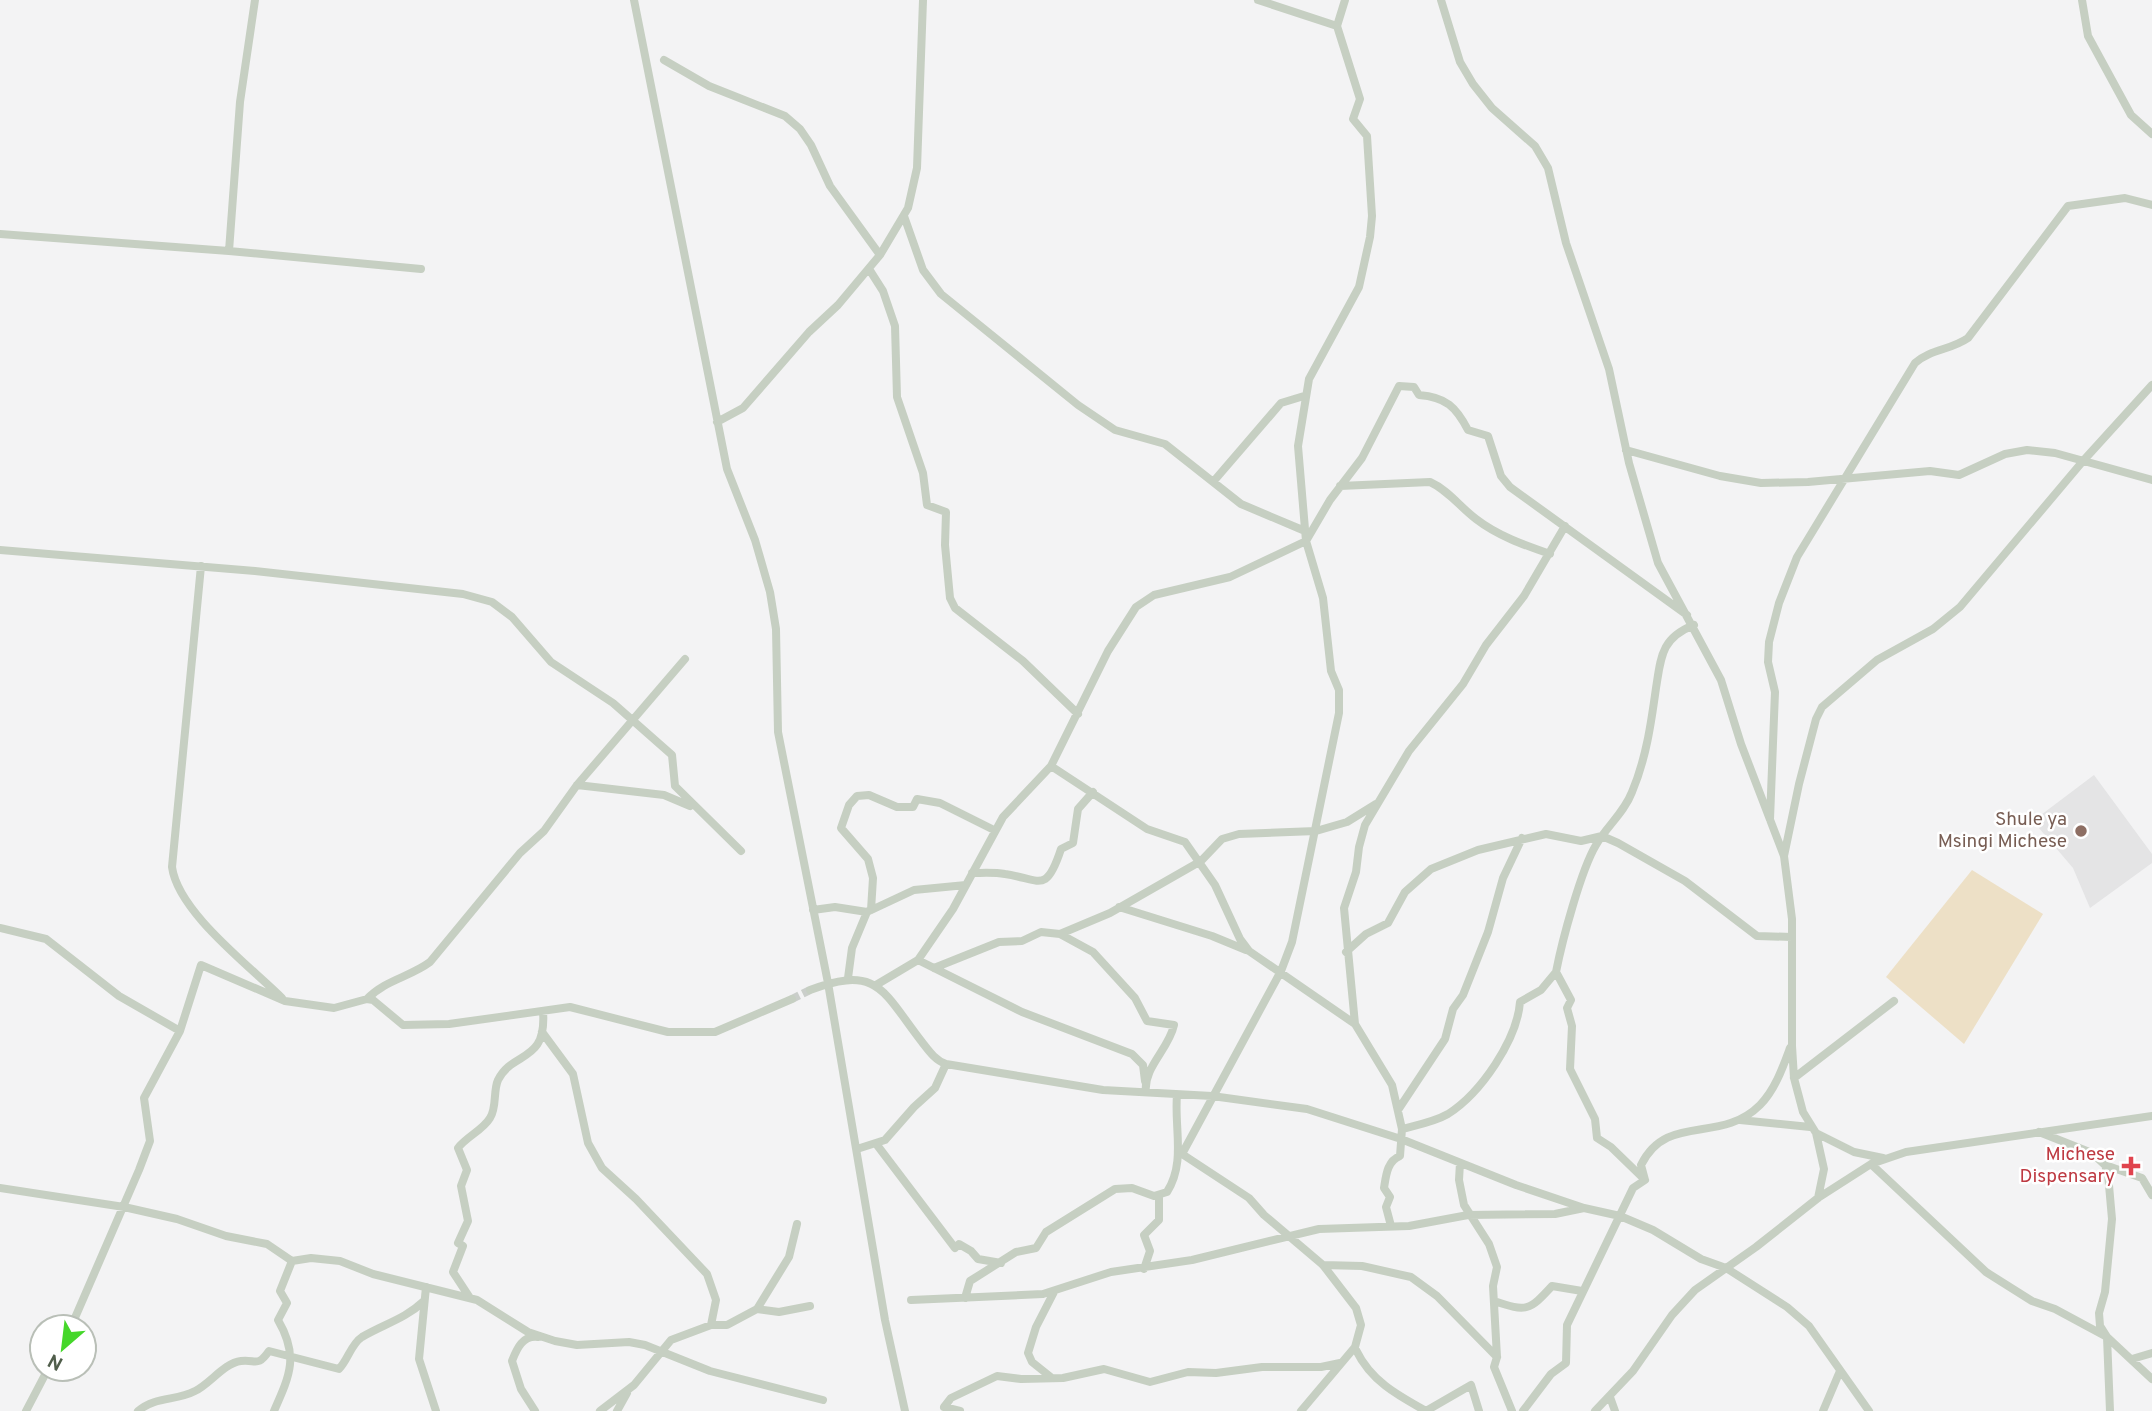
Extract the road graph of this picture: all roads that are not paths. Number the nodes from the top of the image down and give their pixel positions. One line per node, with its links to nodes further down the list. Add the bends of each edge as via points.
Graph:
1 (256, 0): 14 (street, via 240,102)
2 (634, 0): 20 (street)
3 (923, 0): 12 (street, via 917,168)
4 (1258, 0): 8 (street)
5 (1345, 0): 8 (street)
6 (1441, 0): 21 (street, via 1461,62 1474,84 1492,108 1535,146 1548,168 1566,243 1609,369)
7 (2082, 0): 10 (street, via 2088,36 2131,115)
8 (1337, 26): 19 (street, via 1360,99 1353,119 1367,136 1372,216 1359,287 1319,357)
9 (664, 60): 15 (street, via 709,86 785,116 800,129 830,186)
10 (2152, 134)
11 (2152, 205): 23 (street, via 2125,198 2068,206 1968,338 1915,363)
12 (904, 216): 15 (street); 25 (street, via 923,270 950,302 1095,418 1129,436 1165,444)
13 (0, 234): 14 (street)
14 (229, 251): 16 (street)
15 (880, 255): 17 (street)
16 (421, 269)
17 (869, 269): 20 (street, via 743,408); 36 (street, via 883,291 895,326 897,397 923,473 927,505 946,512 950,598 961,614 1023,661)
18 (2152, 385): 22 (street)
19 (1304, 396): 25 (street, via 1281,402); 28 (street, via 1298,446)
20 (717, 422): 54 (street, via 727,469 755,540 769,592 776,629 778,732)
21 (1626, 450): 23 (street, via 1720,476 1761,482); 33 (street, via 1658,562)
22 (2083, 461): 23 (street, via 2027,450 2005,454 1959,475 1930,471); 24 (street); 49 (street, via 1960,607 1933,629 1877,660 1822,707)
23 (1846, 477): 43 (street, via 1797,557 1769,642 1775,692)
24 (2152, 480)
25 (1213, 482): 28 (street, via 1258,514)
26 (1340, 486): 27 (street, via 1362,458 1399,386 1414,387 1419,395 1456,407 1468,430 1488,436 1501,476 1510,487); 29 (street); 31 (street, via 1430,482 1499,534)
27 (1565, 526): 31 (street); 33 (street)
28 (1305, 531): 29 (street)
29 (1306, 541): 36 (street, via 1230,577 1145,599 1124,623); 45 (street, via 1323,598 1340,702)
30 (0, 550): 32 (street)
31 (1550, 554): 41 (street, via 1463,684 1420,734)
32 (201, 566): 37 (street, via 463,594 492,602 512,617 551,662 613,703); 71 (street, via 174,879 191,907)
33 (1689, 617): 34 (street)
34 (1694, 625): 43 (street, via 1721,680); 46 (street, via 1670,638 1662,654 1638,778 1624,809)
35 (685, 659): 37 (street)
36 (1077, 714): 38 (street)
37 (633, 722): 39 (street); 42 (street, via 672,755 676,786)
38 (1051, 766): 40 (street); 44 (street)
39 (577, 785): 42 (street, via 664,795); 69 (street, via 544,831 520,853 430,962)
40 (1093, 792): 50 (street, via 1147,829 1177,837); 51 (street, via 1078,809 1073,843 1061,849 1043,881)
41 (1376, 804): 45 (street, via 1347,822); 60 (street, via 1365,825 1344,908)
42 (702, 814): 48 (street)
43 (1769, 823): 49 (street)
44 (994, 830): 51 (street); 55 (street, via 933,801 917,799 913,807 897,807 869,795 857,796 841,828 868,859 873,878)
45 (1316, 831): 50 (street, via 1239,834 1222,839); 63 (street, via 1299,917)
46 (1602, 836): 47 (street, via 1581,841 1546,834); 58 (street, via 1685,881 1757,936); 64 (street, via 1587,864)
47 (1522, 838): 60 (street, via 1432,869 1405,892 1388,923); 84 (street, via 1445,1039)
48 (741, 851)
49 (1784, 856): 58 (street)
50 (1200, 861): 53 (street); 59 (street)
51 (972, 873): 52 (street)
52 (966, 885): 55 (street, via 914,890); 61 (street)
53 (1119, 907): 57 (street); 59 (street)
54 (813, 910): 55 (street); 66 (street)
55 (869, 911): 65 (street, via 850,956)
56 (0, 928): 75 (street, via 46,939 98,982)
57 (1060, 934): 62 (street, via 1041,932 1022,941 999,942); 80 (street, via 1093,952 1135,998 1147,1021 1174,1025)
58 (1792, 937): 77 (street)
59 (1249, 951): 63 (street)
60 (1346, 952): 74 (street)
61 (918, 960): 62 (street); 67 (street)
62 (934, 968): 80 (street, via 1022,1012 1132,1054 1143,1065)
63 (1282, 971): 74 (street); 83 (street)
64 (1556, 972): 89 (street, via 1541,990 1520,1002 1520,1015 1511,1032 1470,1095 1440,1118); 97 (street, via 1571,1000 1567,1009 1572,1026 1570,1069 1595,1119 1597,1138)
65 (848, 978): 66 (street); 67 (street)
66 (828, 984): 68 (street); 91 (street)
67 (876, 985): 78 (street, via 931,1053)
68 (810, 990)
69 (367, 999): 71 (street, via 334,1007); 73 (street, via 403,1025 449,1024)
70 (792, 999): 73 (street, via 731,1027 705,1033 668,1032 584,1008)
71 (285, 1001): 75 (street, via 201,965)
72 (1894, 1001): 79 (street)
73 (543, 1011): 76 (street)
74 (1355, 1024): 84 (street, via 1392,1085)
75 (180, 1031): 102 (street, via 144,1098 150,1141)
76 (541, 1032): 117 (street, via 533,1050 498,1080 490,1119 458,1148 467,1170 461,1186 468,1220 459,1235 463,1246 453,1272); 125 (street, via 573,1074 588,1143 602,1168 708,1274 716,1300)
77 (1791, 1045): 79 (street); 86 (street, via 1768,1095)
78 (946, 1064): 81 (street, via 1103,1090); 90 (street, via 935,1088)
79 (1794, 1078): 87 (street)
80 (1145, 1081): 81 (street)
81 (1146, 1092): 82 (street)
82 (1177, 1095): 83 (street); 92 (street)
83 (1212, 1096): 89 (street, via 1307,1109); 92 (street)
84 (1398, 1110): 89 (street)
85 (2152, 1115): 88 (street)
86 (1739, 1120): 87 (street); 97 (street, via 1661,1138 1641,1165)
87 (1813, 1130): 93 (street, via 1854,1152); 101 (street, via 1825,1168)
88 (2035, 1131): 93 (street); 96 (street, via 2092,1153)
89 (1401, 1134): 94 (street); 107 (street, via 1400,1156 1387,1170 1384,1188 1390,1198 1386,1207)
90 (877, 1145): 91 (street); 110 (street, via 955,1248 959,1244 978,1259)
91 (857, 1149): 149 (street)
92 (1180, 1153): 100 (street, via 1174,1181); 108 (street, via 1243,1193)
93 (1883, 1158): 95 (street)
94 (1460, 1163): 103 (street); 104 (street, via 1459,1180)
95 (1871, 1164): 101 (street); 127 (street, via 1986,1272 2032,1301)
96 (2105, 1165): 99 (street, via 2143,1178); 127 (street, via 2112,1219 2099,1313)
97 (1645, 1180): 105 (street, via 1633,1188)
98 (0, 1188): 102 (street)
99 (2152, 1195)
100 (1159, 1196): 110 (street, via 1132,1188 1115,1189 1046,1231 1036,1248 1016,1252); 113 (street, via 1158,1220 1144,1235 1150,1251)
101 (1818, 1198): 112 (street)
102 (124, 1207): 109 (street, via 267,1244); 124 (street)
103 (1584, 1208): 104 (street, via 1555,1214); 105 (street)
104 (1468, 1215): 107 (street); 121 (street, via 1497,1268)
105 (1620, 1216): 112 (street); 115 (street)
106 (797, 1224): 123 (street, via 789,1257)
107 (1391, 1226): 108 (street, via 1339,1227)
108 (1291, 1236): 111 (street); 113 (street)
109 (292, 1261): 114 (street, via 340,1261); 131 (street, via 280,1291 287,1303 278,1320)
110 (1001, 1263): 118 (street, via 970,1281)
111 (1323, 1265): 132 (street, via 1362,1266 1410,1277 1437,1296); 134 (street, via 1351,1299 1360,1319 1355,1347)
112 (1726, 1268): 135 (street, via 1809,1326); 140 (street, via 1695,1290 1672,1315)
113 (1144, 1269): 116 (street, via 1104,1274)
114 (426, 1287): 117 (street); 120 (street)
115 (1582, 1291): 121 (street, via 1552,1286 1532,1307 1522,1309); 154 (street, via 1567,1325 1566,1363 1551,1374)
116 (1054, 1292): 118 (street); 136 (street, via 1035,1327 1028,1353)
117 (470, 1298): 126 (street)
118 (965, 1298): 119 (street)
119 (911, 1300)
120 (424, 1301): 131 (street, via 406,1316 360,1339 340,1369); 145 (street, via 419,1359)
121 (1494, 1301): 132 (street)
122 (810, 1306): 123 (street, via 779,1312)
123 (757, 1309): 125 (street, via 727,1325)
124 (77, 1313)
125 (711, 1325): 128 (street, via 671,1340)
126 (541, 1337): 128 (street, via 572,1345 629,1342); 146 (street, via 523,1341 512,1361 521,1389)
127 (2107, 1337): 133 (street); 159 (street)
128 (663, 1350): 139 (street); 141 (street, via 710,1371)
129 (1356, 1350): 152 (street, via 1381,1384 1426,1410 1471,1385)
130 (2152, 1353): 133 (street)
131 (292, 1355): 143 (street, via 269,1352 254,1364 241,1361 192,1393 149,1402); 144 (street)
132 (1497, 1357): 153 (street, via 1494,1367)
133 (2132, 1359): 137 (street)
134 (1340, 1363): 136 (street, via 1188,1371 1150,1382 1104,1369); 151 (street)
135 (1840, 1371): 157 (street); 158 (street)
136 (1052, 1378): 150 (street, via 992,1377 951,1398 944,1407)
137 (2152, 1379)
138 (41, 1383): 142 (street)
139 (628, 1390): 147 (street); 148 (street)
140 (1610, 1397): 155 (street); 156 (street)
141 (823, 1400)
142 (26, 1411)
143 (138, 1411)
144 (274, 1411)
145 (436, 1411)
146 (535, 1411)
147 (600, 1411)
148 (617, 1411)
149 (905, 1411)
150 (960, 1411)
151 (1301, 1411)
152 (1479, 1411)
153 (1512, 1411)
154 (1522, 1411)
155 (1595, 1411)
156 (1615, 1411)
157 (1823, 1411)
158 (1869, 1411)
159 (2110, 1411)

